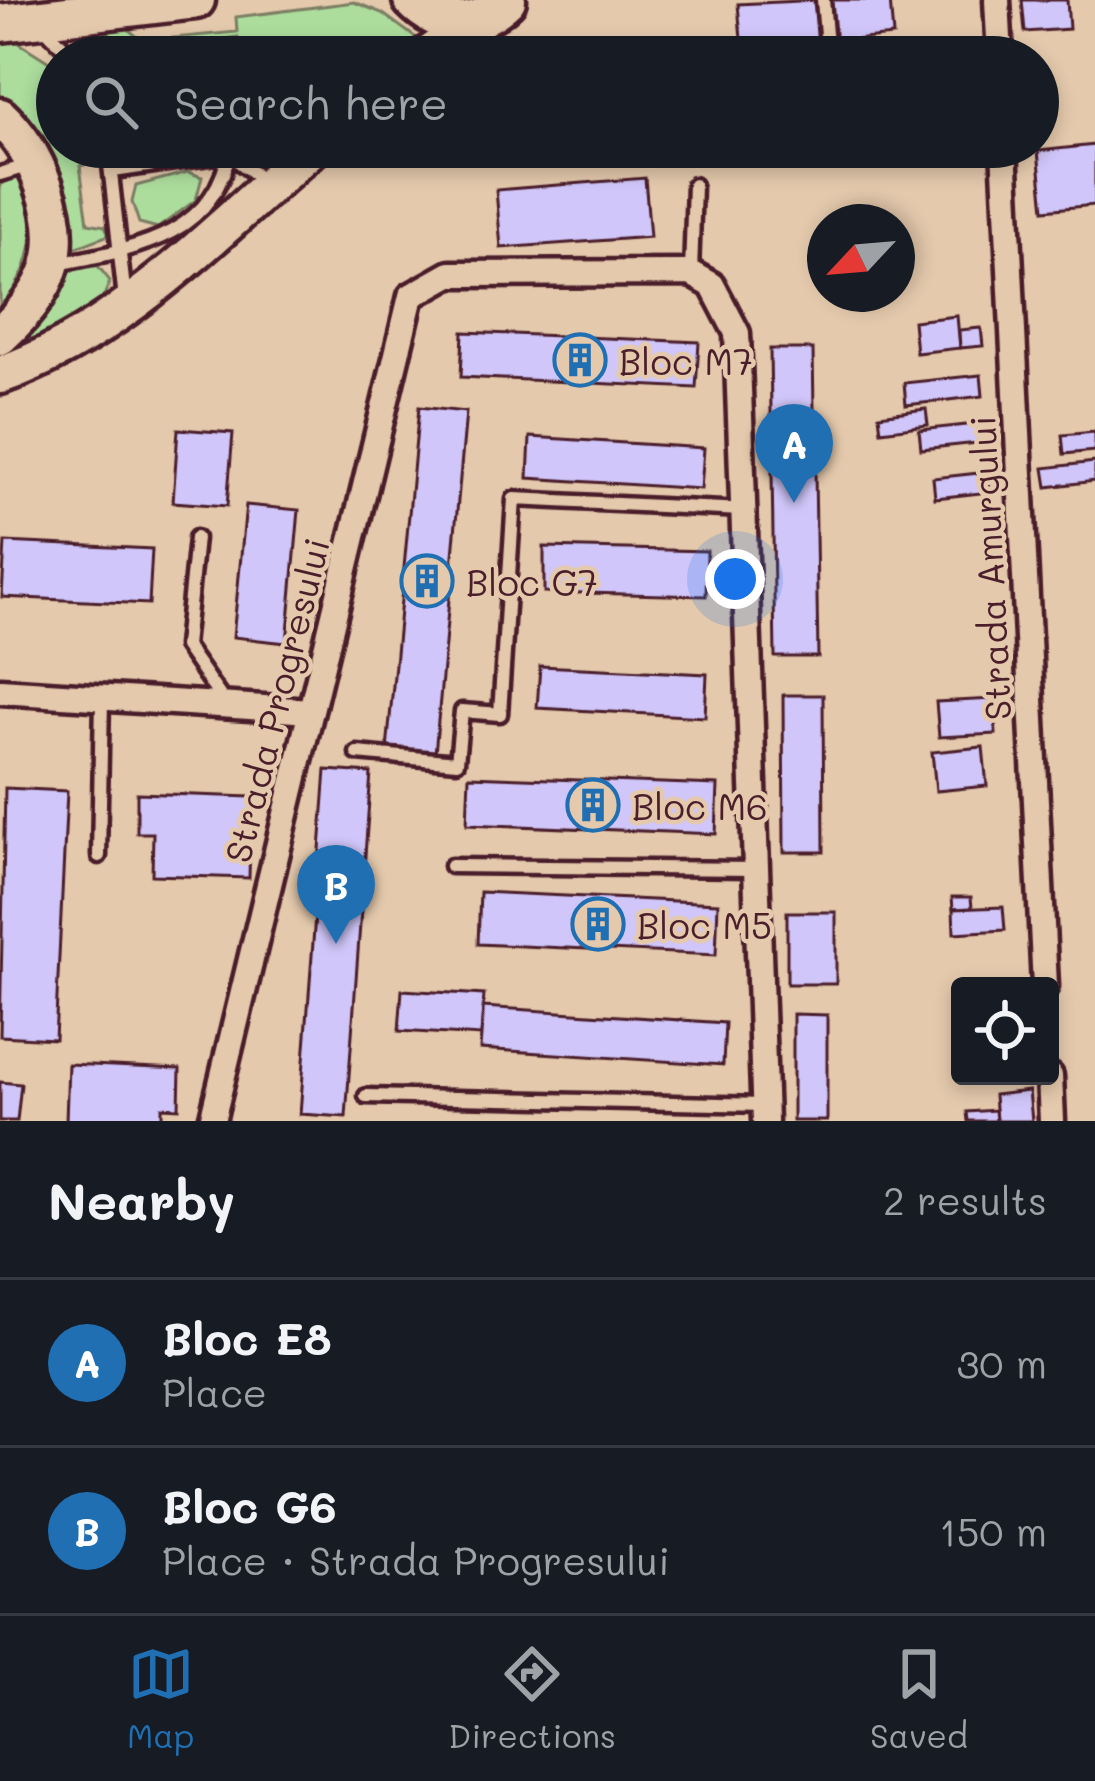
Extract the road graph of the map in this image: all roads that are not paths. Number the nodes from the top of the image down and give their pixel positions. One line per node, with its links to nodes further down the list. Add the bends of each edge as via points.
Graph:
1 (196, 0): 6 (main road)
2 (412, 0): 5 (main road, via 445,22)
3 (823, 0): 9 (lane)
4 (997, 0): 10 (street)
5 (501, 5): 8 (main road)
6 (14, 21): 7 (lane)
7 (54, 36)
8 (456, 36)
9 (826, 36)
10 (999, 36)
11 (0, 117): 12 (main road)
12 (36, 163): 21 (lane)
13 (37, 168): 25 (main road)
14 (112, 168): 20 (lane)
15 (131, 168): 20 (lane)
16 (223, 168): 24 (lane, via 204,213)
17 (250, 168): 22 (lane)
18 (289, 168): 22 (main road)
19 (1005, 168): 40 (street, Strada Amurgului)
20 (113, 171): 24 (lane)
21 (0, 174)
22 (269, 185): 27 (main road)
23 (694, 185): 26 (lane)
24 (123, 250): 25 (lane); 27 (lane)
25 (50, 266): 28 (main road)
26 (692, 273): 30 (street, via 712,285 737,333); 35 (street, Strada Progresului, via 450,274 411,296)
27 (125, 306): 29 (main road, via 32,364)
28 (0, 336)
29 (0, 374)
30 (743, 511): 36 (lane, via 514,499 500,714 462,711 458,762); 39 (street)
31 (196, 538): 34 (lane, via 185,646)
32 (0, 691): 33 (street)
33 (102, 698): 34 (street); 37 (lane)
34 (227, 706): 35 (street)
35 (311, 711): 44 (street, Strada Progresului)
36 (357, 753)
37 (99, 856)
38 (451, 866): 39 (lane)
39 (756, 869): 43 (street)
40 (1045, 977)
41 (1050, 1085): 45 (street)
42 (366, 1096): 43 (lane)
43 (764, 1113)
44 (212, 1121)
45 (1052, 1121)

